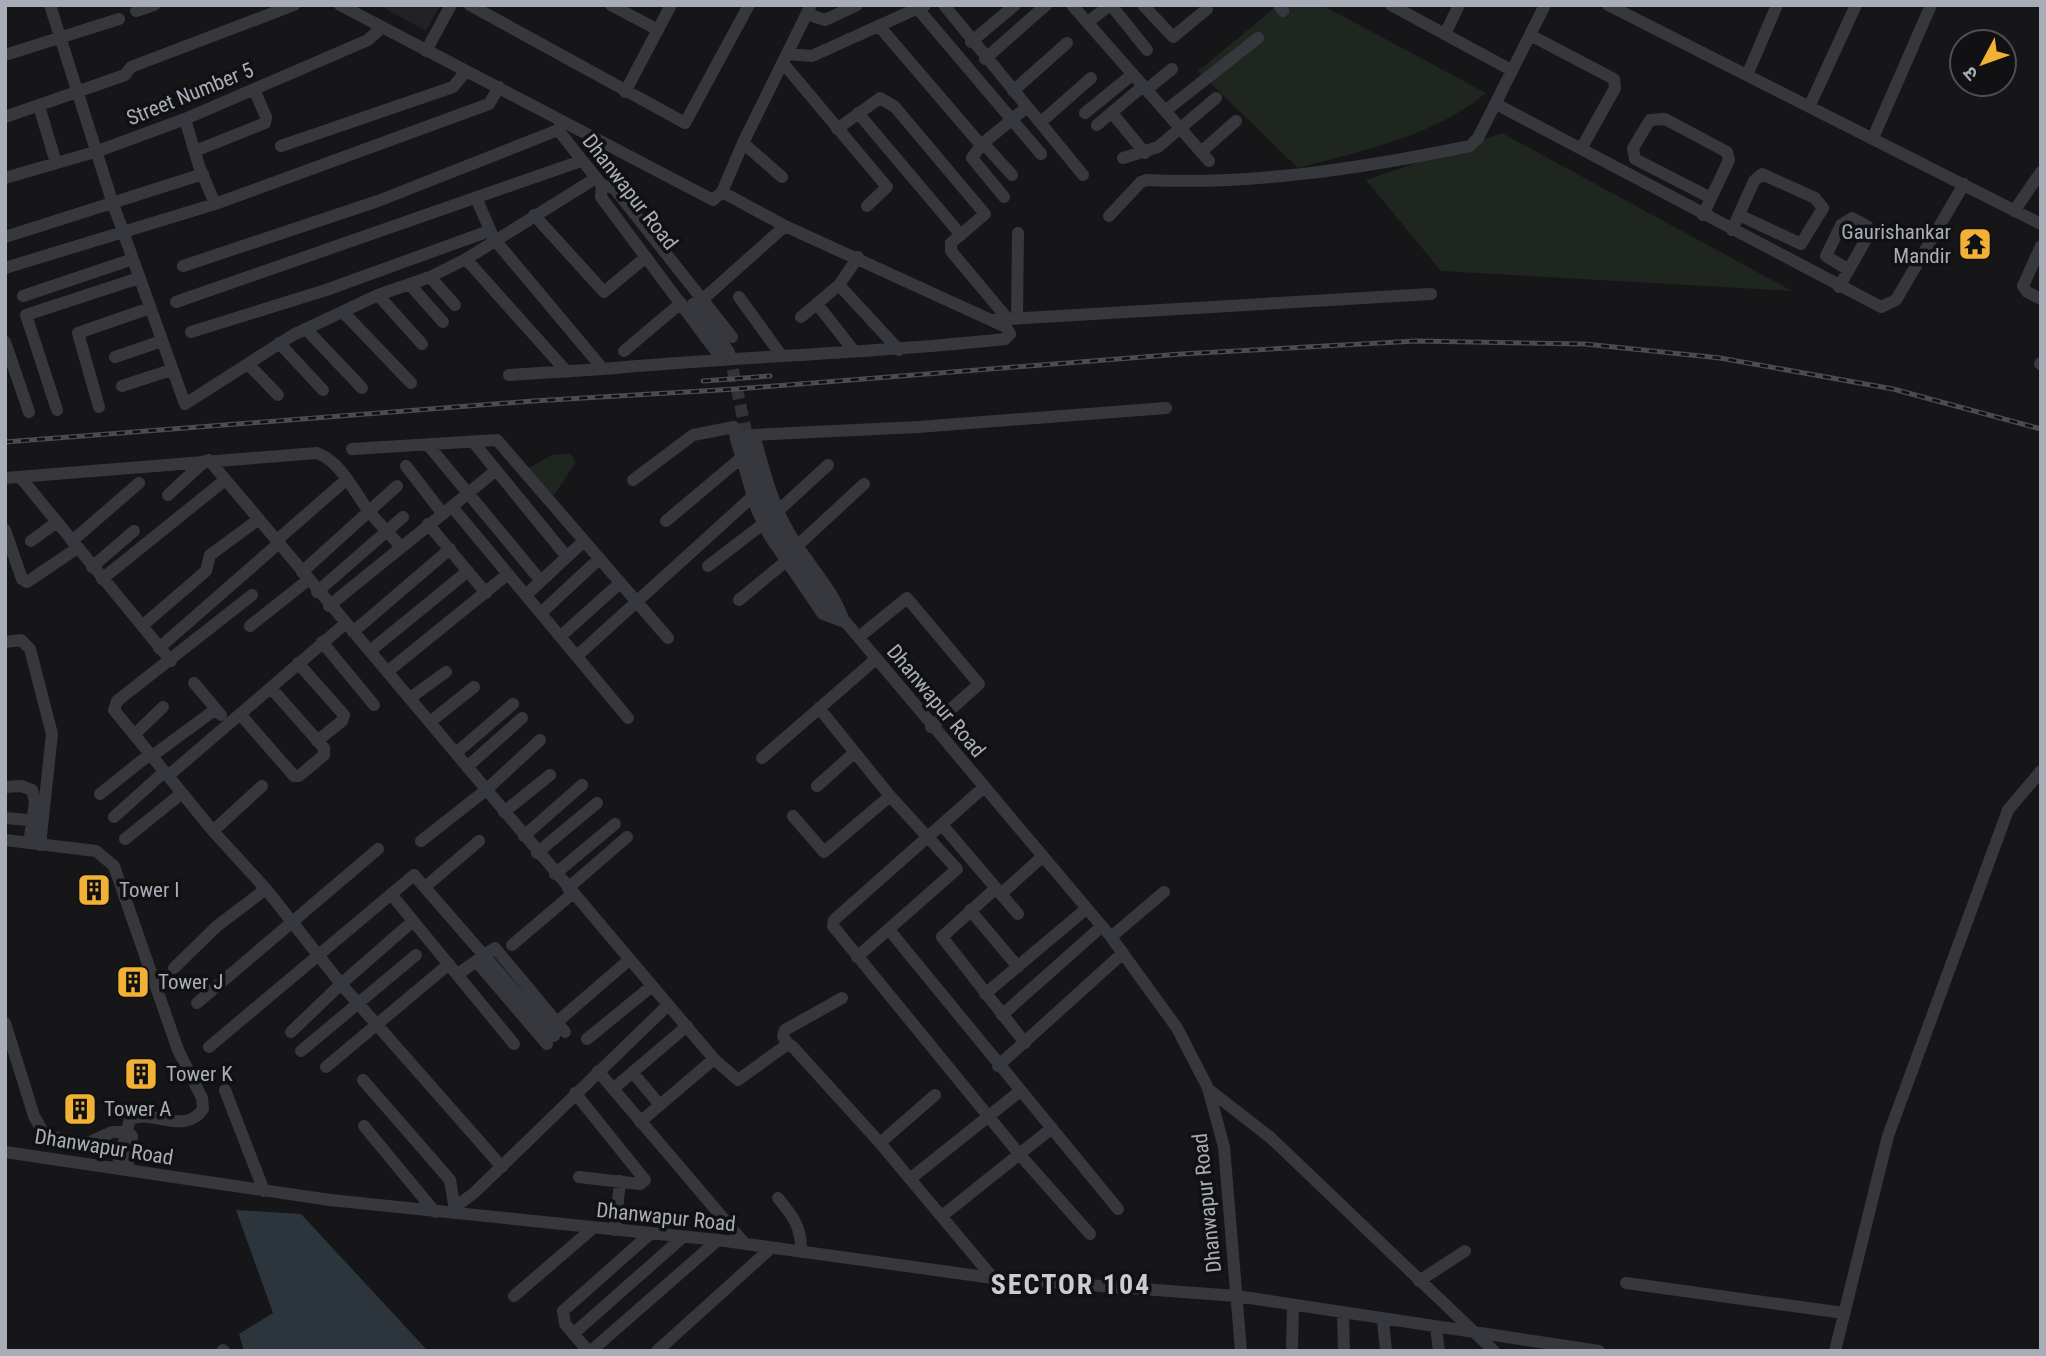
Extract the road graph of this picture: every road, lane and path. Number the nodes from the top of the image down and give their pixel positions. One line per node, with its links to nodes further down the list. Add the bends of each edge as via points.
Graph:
1 (50, 5): 35 (street)
2 (154, 5): 27 (street)
3 (295, 5): 54 (street, via 131,67 125,75)
4 (340, 5): 31 (street, Dhanwapur Road)
5 (451, 5): 40 (street)
6 (470, 5): 55 (street)
7 (611, 5): 32 (street)
8 (671, 5): 32 (street)
9 (749, 5): 55 (street, via 687,121)
10 (858, 5): 25 (street, via 825,20)
11 (944, 5): 37 (street)
12 (1015, 5): 37 (street)
13 (1046, 5): 43 (street)
14 (1072, 5): 29 (street)
15 (1110, 5): 29 (street); 39 (street)
16 (1143, 5): 26 (street, via 1173,37)
17 (1391, 5): 33 (street)
18 (1459, 5): 33 (street)
19 (1545, 5): 34 (street)
20 (1608, 5): 48 (street)
21 (1777, 5): 48 (street)
22 (1856, 5): 58 (street)
23 (1931, 5): 74 (street)
24 (921, 7): 30 (street); 67 (street)
25 (809, 9): 42 (street)
26 (1208, 9)
27 (136, 11)
28 (119, 19): 35 (street)
29 (1088, 22): 47 (street)
30 (879, 26): 42 (street, via 812,56); 76 (street)
31 (382, 28): 40 (street, Dhanwapur Road); 52 (street, Street Number 5, via 368,40)
32 (658, 30): 55 (street)
33 (1445, 34): 45 (street)
34 (1530, 35): 45 (street); 78 (street, via 1614,79 1615,88)
35 (60, 37): 41 (street); 54 (street)
36 (1258, 38): 61 (street)
37 (971, 42): 43 (street)
38 (1067, 43): 53 (street)
39 (1147, 50)
40 (426, 51): 46 (street, Dhanwapur Road)
41 (5, 55)
42 (785, 59): 72 (street); 75 (street)
43 (985, 59): 53 (street)
44 (1172, 69): 51 (street)
45 (1511, 70): 57 (street)
46 (466, 71): 50 (street, Dhanwapur Road); 77 (street, via 453,87)
47 (1133, 74): 51 (street); 63 (street)
48 (1748, 74): 58 (street)
49 (1091, 78): 69 (street)
50 (499, 87): 70 (street, Dhanwapur Road); 98 (street, via 489,104)
51 (1145, 88): 61 (street); 64 (street)
52 (254, 89): 66 (street, Street Number 5); 80 (street, via 265,123)
53 (1013, 91): 60 (street)
54 (79, 92): 59 (street); 79 (street)
55 (625, 92)
56 (1216, 98): 73 (street)
57 (1496, 104): 78 (street); 105 (street, via 1470,146 1361,168 1221,182 1147,180)
58 (1810, 105): 74 (street)
59 (39, 106): 65 (street); 85 (street)
60 (1027, 107): 67 (street); 69 (street)
61 (1165, 111): 73 (street)
62 (858, 113): 72 (street); 101 (street, via 880,97 887,100); 112 (street)
63 (1085, 113)
64 (1112, 113): 71 (street); 81 (street)
65 (5, 117)
66 (186, 119): 79 (street, Street Number 5); 80 (street)
67 (1011, 121): 76 (street); 82 (street)
68 (1236, 121): 73 (street, via 1205,157)
69 (1041, 122): 89 (street)
70 (560, 125): 84 (street, Dhanwapur Road); 94 (street, via 709,199); 119 (street, via 378,201)
71 (1097, 125)
72 (837, 129): 99 (street, via 887,187)
73 (1180, 129): 81 (street)
74 (1872, 138): 93 (street)
75 (743, 143): 90 (street); 94 (street)
76 (982, 144): 88 (street); 101 (street, via 972,158 1005,196)
77 (281, 146)
78 (1581, 149): 103 (street)
79 (98, 150): 85 (street, Street Number 5); 97 (street)
80 (195, 151): 87 (street)
81 (1145, 153): 83 (street)
82 (1041, 154)
83 (1123, 158)
84 (581, 161): 92 (street, Dhanwapur Road); 96 (street)
85 (56, 163): 91 (street, Street Number 5)
86 (2041, 172): 100 (street)
87 (203, 174): 97 (street); 98 (street)
88 (1012, 175)
89 (1083, 175)
90 (782, 177)
91 (5, 178)
92 (599, 181): 102 (street); 115 (street, via 601,197); 132 (street, via 614,188); 153 (street, Dhanwapur Road)
93 (1964, 184): 100 (street); 126 (street, via 1890,306 1872,306)
94 (722, 192): 107 (street)
95 (1711, 198): 95 (street, via 1729,160 1727,152 1665,119 1650,120 1633,148 1635,159); 103 (street)
96 (477, 200): 111 (street); 133 (street)
97 (112, 201): 108 (street); 113 (street)
98 (215, 204): 108 (street)
99 (867, 206)
100 (2014, 211): 106 (street)
101 (985, 214): 112 (street)
102 (534, 215): 111 (street); 115 (street, via 604,292)
103 (1703, 215): 109 (street)
104 (1739, 215): 104 (street, via 1754,181 1762,174 1815,198 1823,208 1801,244); 109 (street)
105 (1109, 216)
106 (2041, 224)
107 (785, 226): 116 (street); 132 (street)
108 (124, 230): 118 (street); 120 (street)
109 (1732, 230): 126 (street)
110 (1018, 233): 140 (street)
111 (492, 235): 117 (street); 144 (street); 157 (street)
112 (961, 235): 140 (street, via 951,243 951,251)
113 (5, 237)
114 (2041, 246): 131 (street, via 2023,286)
115 (646, 257): 134 (street)
116 (858, 257): 124 (street); 141 (street)
117 (466, 259): 123 (street); 159 (street)
118 (133, 260): 122 (street); 129 (street)
119 (183, 266)
120 (5, 268)
121 (1849, 270): 126 (street)
122 (139, 278): 137 (street); 168 (street, via 26,315)
123 (430, 278): 125 (street); 136 (street)
124 (839, 285): 135 (street); 150 (street)
125 (411, 286): 128 (street); 142 (street)
126 (1839, 287)
127 (1431, 294): 140 (street)
128 (378, 295): 138 (street); 149 (street)
129 (23, 296)
130 (739, 297): 154 (street)
131 (2041, 299)
132 (702, 300): 145 (street)
133 (176, 302)
134 (681, 303): 151 (street); 153 (street)
135 (817, 304): 139 (street); 152 (street)
136 (455, 305)
137 (150, 308): 146 (street); 166 (street, via 78,333)
138 (344, 313): 143 (street); 161 (street)
139 (801, 317)
140 (1012, 317): 141 (street)
141 (991, 320): 150 (street, via 1006,327 1007,338)
142 (443, 322)
143 (306, 329): 148 (street); 163 (street)
144 (191, 332)
145 (732, 337)
146 (162, 341): 155 (street); 158 (street)
147 (5, 342): 169 (street)
148 (279, 343): 156 (street); 164 (street)
149 (422, 344)
150 (899, 350): 152 (street)
151 (624, 351)
152 (854, 351): 154 (street)
153 (725, 355): 154 (street); 157 (street)
154 (781, 355)
155 (115, 357)
156 (248, 364): 158 (street, via 185,404); 165 (street)
157 (603, 369): 159 (street)
158 (171, 370): 162 (street)
159 (567, 372): 160 (street)
160 (509, 375)
161 (411, 383)
162 (122, 386)
163 (362, 388)
164 (323, 390)
165 (278, 395)
166 (99, 407)
167 (1166, 408): 170 (street)
168 (57, 410)
169 (29, 412)
170 (746, 438): 174 (street); 183 (street, via 734,427 693,435); 192 (street); 228 (street, Dhanwapur Road, via 767,510 781,538)
171 (474, 443): 172 (street); 178 (street); 203 (street, via 497,440)
172 (428, 445): 173 (street); 187 (street)
173 (352, 449)
174 (741, 458): 189 (street); 195 (street)
175 (207, 461): 180 (street); 181 (street, via 317,453); 182 (street); 188 (street)
176 (828, 465): 192 (street)
177 (406, 466): 191 (street)
178 (495, 471): 187 (street); 209 (street)
179 (5, 478): 180 (street)
180 (21, 478): 196 (street)
181 (347, 479): 190 (street); 204 (street)
182 (225, 480): 194 (street); 217 (street)
183 (633, 480)
184 (139, 483): 205 (street)
185 (864, 484): 206 (street)
186 (397, 486): 190 (street)
187 (470, 492): 191 (street); 218 (street)
188 (168, 495)
189 (752, 497): 198 (street); 225 (street)
190 (369, 511): 200 (street); 216 (street)
191 (448, 511): 197 (street); 215 (street)
192 (778, 511): 206 (street)
193 (403, 517): 200 (street)
194 (259, 519): 204 (street); 229 (street, via 210,555 206,570)
195 (666, 521)
196 (57, 522): 202 (street); 205 (street)
197 (428, 524): 207 (street); 208 (street)
198 (763, 524): 211 (street); 212 (street)
199 (5, 530): 205 (street, via 22,579 28,582)
200 (387, 530): 207 (street); 220 (street)
201 (134, 531): 213 (street)
202 (31, 541)
203 (584, 541): 209 (street); 210 (street)
204 (277, 542): 216 (street); 237 (street)
205 (74, 545): 213 (street)
206 (797, 546): 228 (street, via 837,600)
207 (401, 547): 226 (street)
208 (450, 549): 214 (street); 231 (street)
209 (566, 558): 218 (street)
210 (599, 559): 219 (street); 227 (street)
211 (785, 562): 224 (street); 228 (street, via 822,614)
212 (708, 566)
213 (92, 567): 217 (street)
214 (468, 571): 221 (street); 238 (street)
215 (508, 574): 221 (street); 223 (street)
216 (305, 576): 220 (street); 230 (street)
217 (102, 579): 229 (street)
218 (541, 581): 223 (street)
219 (620, 583): 225 (street); 232 (street)
220 (317, 592): 226 (street)
221 (486, 593): 243 (street)
222 (252, 595): 241 (street)
223 (526, 595): 227 (street)
224 (739, 600)
225 (637, 602): 233 (street); 239 (street)
226 (329, 606): 231 (street)
227 (542, 612): 232 (street)
228 (844, 622): 234 (street, Dhanwapur Road)
229 (142, 626): 237 (street)
230 (250, 626)
231 (349, 628): 236 (street); 238 (street)
232 (562, 635): 239 (street)
233 (668, 638)
234 (859, 638): 240 (street, Dhanwapur Road); 259 (street, via 907,598 979,684)
235 (5, 642): 285 (street, via 21,640 30,649 50,723)
236 (322, 642): 242 (street); 250 (street)
237 (159, 648): 241 (street)
238 (370, 651): 243 (street)
239 (578, 655): 256 (street)
240 (876, 659): 252 (street); 259 (street, Dhanwapur Road)
241 (171, 661): 260 (street, via 114,705)
242 (298, 663): 247 (street); 262 (street, via 344,715)
243 (387, 672): 248 (street)
244 (446, 672): 248 (street)
245 (194, 683): 253 (street)
246 (474, 687): 257 (street)
247 (271, 688): 254 (street); 262 (street)
248 (410, 698): 257 (street)
249 (513, 704): 263 (street)
250 (374, 705)
251 (163, 708): 260 (street)
252 (819, 708): 264 (street); 266 (street)
253 (216, 709): 258 (street); 265 (street)
254 (240, 715): 258 (street); 262 (street, via 297,777 324,755)
255 (522, 718): 267 (street)
256 (628, 718)
257 (430, 722): 263 (street)
258 (228, 723): 269 (street)
259 (931, 727): 275 (street, Dhanwapur Road)
260 (135, 734): 265 (street)
261 (540, 740): 276 (street)
262 (317, 741)
263 (456, 753): 267 (street)
264 (854, 753): 273 (street); 279 (street)
265 (151, 755): 269 (street); 278 (street)
266 (762, 758)
267 (467, 767): 276 (street)
268 (2041, 771): 392 (street, via 2008,810 1896,1112)
269 (166, 774): 277 (street); 283 (street)
270 (550, 775): 281 (street)
271 (582, 785): 289 (street)
272 (262, 786): 288 (street)
273 (817, 786)
274 (5, 787): 285 (street, via 33,790)
275 (983, 788): 287 (street); 299 (street, Dhanwapur Road)
276 (486, 790): 281 (street); 294 (street)
277 (182, 793): 288 (street); 292 (street)
278 (100, 794)
279 (890, 796): 282 (street, via 824,852); 291 (street)
280 (597, 803): 298 (street)
281 (504, 812): 289 (street)
282 (793, 816)
283 (114, 817)
284 (5, 818): 285 (street)
285 (38, 821): 296 (street)
286 (615, 824): 300 (street)
287 (943, 826): 291 (street); 304 (street)
288 (213, 831): 302 (street)
289 (524, 836): 298 (street)
290 (627, 837): 303 (street)
291 (929, 838): 313 (street, via 954,864 955,873); 320 (street, via 834,920 836,933)
292 (125, 839)
293 (5, 840): 296 (street)
294 (421, 841)
295 (479, 841): 301 (street)
296 (34, 844): 361 (street, via 96,851 114,866 178,1051 202,1098 203,1109 191,1120 135,1117)
297 (378, 849): 311 (street)
298 (537, 853): 300 (street)
299 (1042, 857): 304 (street); 307 (street, Dhanwapur Road)
300 (555, 874): 303 (street)
301 (425, 887): 306 (street, via 414,875); 319 (street)
302 (266, 888): 311 (street); 323 (street)
303 (570, 891): 315 (street); 321 (street)
304 (999, 891): 308 (street); 309 (street)
305 (1164, 892): 314 (street)
306 (391, 894): 310 (street); 317 (street)
307 (1086, 909): 312 (street, Dhanwapur Road); 322 (street)
308 (970, 910): 322 (street); 327 (street, via 942,937)
309 (1018, 914)
310 (413, 921): 324 (street); 325 (street)
311 (293, 923): 317 (street); 329 (street)
312 (1101, 927): 314 (street, Dhanwapur Road); 332 (street)
313 (890, 931): 320 (street); 345 (street)
314 (1111, 937): 316 (street, Dhanwapur Road)
315 (512, 945)
316 (1123, 953): 339 (street); 350 (street, Dhanwapur Road, via 1177,1028)
317 (317, 955): 325 (street); 342 (street)
318 (416, 955): 330 (street)
319 (480, 957): 324 (street); 337 (street); 337 (street, via 495,948)
320 (857, 957): 357 (street)
321 (629, 960): 326 (street); 337 (street)
322 (1018, 967): 327 (street)
323 (174, 968)
324 (454, 969): 334 (street); 340 (street)
325 (341, 984): 330 (street); 336 (street)
326 (652, 986): 331 (street); 338 (street)
327 (985, 994): 332 (street)
328 (842, 998): 341 (street, via 785,1030)
329 (197, 1003)
330 (359, 1004): 334 (street); 343 (street)
331 (668, 1005): 335 (street); 347 (street)
332 (1002, 1015): 339 (street)
333 (5, 1023): 361 (street, via 45,1136 88,1143 112,1132)
334 (377, 1025): 346 (street); 365 (street)
335 (687, 1026): 344 (street); 348 (street)
336 (291, 1032)
337 (556, 1033)
338 (587, 1039)
339 (1025, 1043): 345 (street)
340 (514, 1044)
341 (788, 1044): 344 (street, via 738,1080); 362 (street)
342 (209, 1047)
343 (301, 1051)
344 (714, 1059): 356 (street)
345 (998, 1066): 353 (street)
346 (326, 1067)
347 (598, 1071): 351 (street); 354 (street)
348 (633, 1073): 351 (street); 356 (street)
349 (363, 1080): 373 (street, via 450,1180)
350 (1208, 1088): 387 (street, via 1271,1138); 390 (street, Dhanwapur Road, via 1224,1147)
351 (613, 1089): 358 (street)
352 (225, 1090): 370 (street)
353 (1019, 1092): 357 (street); 360 (street)
354 (575, 1093): 365 (street); 369 (street, via 645,1180 640,1184)
355 (935, 1095): 362 (street)
356 (660, 1105): 358 (street)
357 (989, 1116): 364 (street); 368 (street)
358 (640, 1122): 382 (street)
359 (364, 1126): 374 (street)
360 (1052, 1128): 364 (street); 372 (street)
361 (127, 1132): 366 (street)
362 (880, 1143): 368 (street)
363 (5, 1152): 366 (street, Dhanwapur Road)
364 (1020, 1155): 375 (street); 379 (street)
365 (502, 1167): 373 (street)
366 (122, 1169): 370 (street, Dhanwapur Road)
367 (579, 1177): 369 (street)
368 (911, 1179): 375 (street)
369 (620, 1181): 377 (street)
370 (264, 1191): 374 (street, Dhanwapur Road)
371 (778, 1198): 385 (street, via 802,1235)
372 (1118, 1209)
373 (455, 1210): 374 (street, Dhanwapur Road); 376 (street, Dhanwapur Road)
374 (435, 1212)
375 (942, 1216): 386 (street)
376 (592, 1229): 377 (street, Dhanwapur Road); 389 (street)
377 (615, 1230): 378 (street, Dhanwapur Road)
378 (650, 1234): 380 (street, Dhanwapur Road); 397 (street, via 563,1311 562,1319)
379 (1090, 1234)
380 (683, 1237): 381 (street, Dhanwapur Road); 397 (street)
381 (718, 1240): 382 (street, Dhanwapur Road); 400 (street)
382 (745, 1244): 383 (street, Dhanwapur Road)
383 (770, 1249): 385 (street, Dhanwapur Road); 401 (street)
384 (1465, 1251): 387 (street)
385 (801, 1252): 386 (street, Dhanwapur Road)
386 (993, 1278): 390 (street, Dhanwapur Road)
387 (1419, 1281): 396 (street)
388 (1626, 1283): 392 (street)
389 (514, 1296)
390 (1237, 1296): 391 (street); 402 (street)
391 (1293, 1306): 393 (street); 399 (street)
392 (1844, 1313): 408 (street)
393 (1343, 1314): 394 (street); 403 (street)
394 (1383, 1320): 395 (street); 404 (street)
395 (1436, 1328): 396 (street); 405 (street)
396 (1470, 1329): 398 (street); 407 (street)
397 (573, 1334): 400 (street)
398 (1481, 1345): 406 (street)
399 (1292, 1346)
400 (590, 1351)
401 (657, 1351)
402 (1241, 1351)
403 (1344, 1351)
404 (1386, 1351)
405 (1439, 1351)
406 (1494, 1351)
407 (1599, 1351)
408 (1835, 1351)

